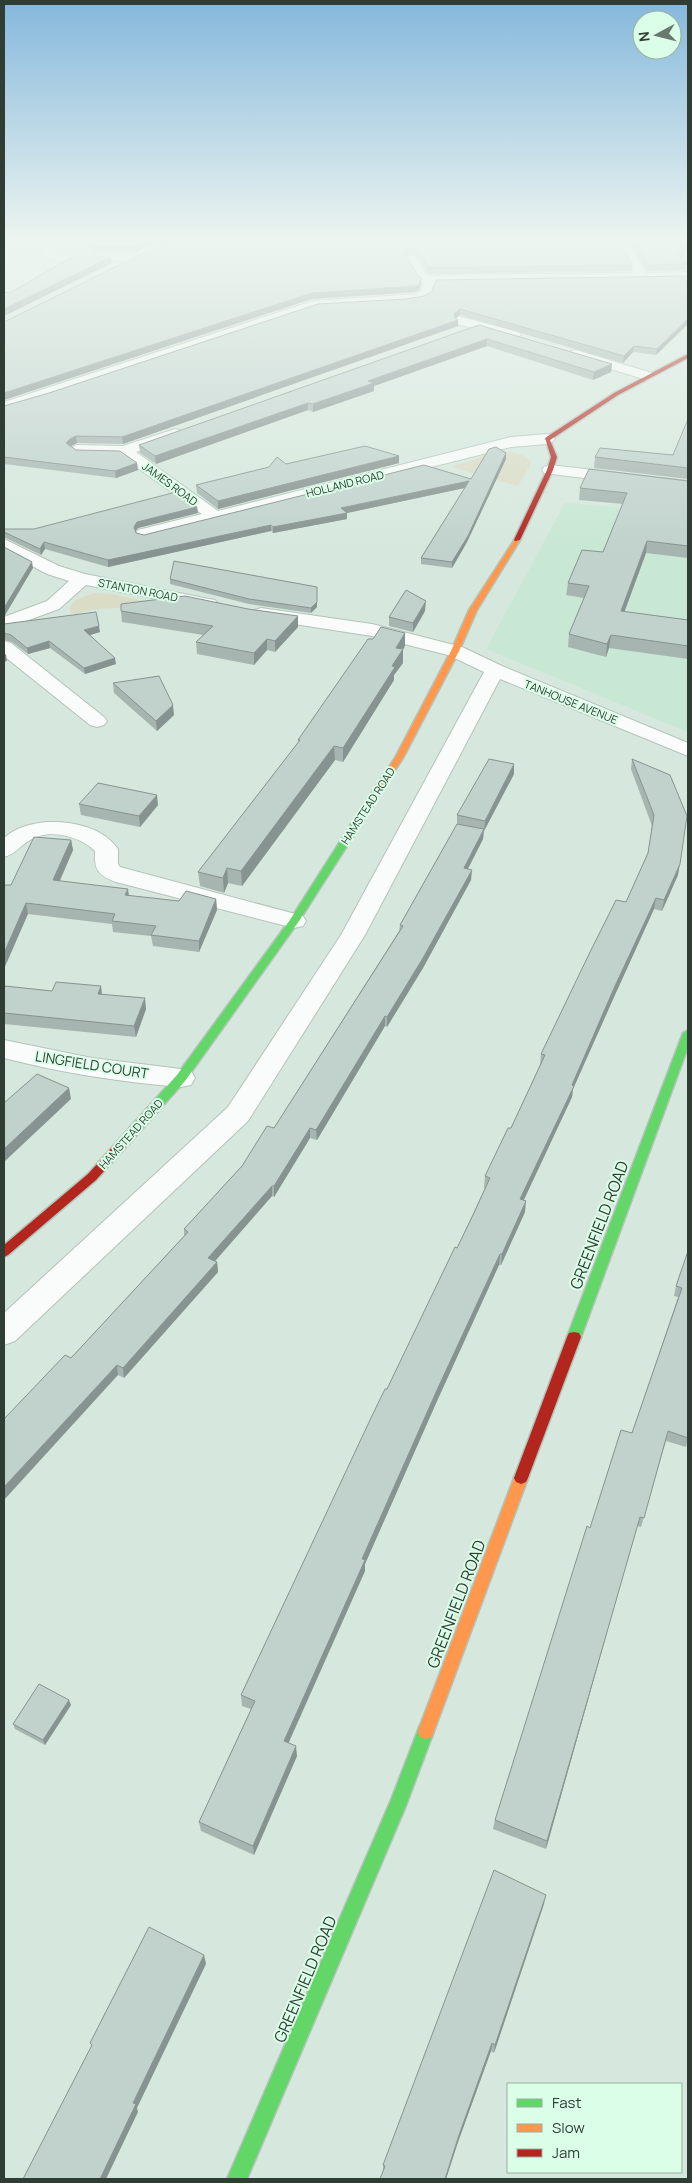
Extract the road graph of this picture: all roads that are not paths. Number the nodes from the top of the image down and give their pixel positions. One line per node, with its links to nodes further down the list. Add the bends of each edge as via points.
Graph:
1 (194, 344): 5 (street)
2 (567, 352): 4 (street)
3 (688, 356): 4 (main road)
4 (647, 376): 7 (main road)
5 (4, 407)
6 (189, 428): 9 (street, JAMES ROAD)
7 (547, 439): 10 (main road, HAMSTEAD ROAD, via 554,456); 12 (street, HOLLAND ROAD, via 511,442)
8 (77, 450): 9 (street, JAMES ROAD)
9 (125, 451): 12 (street, JAMES ROAD)
10 (550, 470): 11 (street); 20 (main road, HAMSTEAD ROAD, via 516,540 473,610)
11 (688, 486)
12 (216, 516): 13 (street, HOLLAND ROAD)
13 (144, 534)
14 (4, 544): 15 (street, STANTON ROAD, via 53,570)
15 (82, 579): 16 (street, STANTON ROAD); 18 (street, via 53,606)
16 (221, 607)
17 (240, 610): 20 (street, via 372,630)
18 (4, 623)
19 (4, 647): 22 (street, via 70,712)
20 (455, 651): 21 (street, TANHOUSE AVENUE); 25 (main road, HAMSTEAD ROAD, via 398,758)
21 (495, 670): 23 (street, TANHOUSE AVENUE); 30 (street, via 353,935 238,1114)
22 (97, 721)
23 (688, 750)
24 (4, 850): 25 (street, via 24,834 45,828 73,830 98,839 107,849 106,864 111,872)
25 (294, 921): 28 (main road, HAMSTEAD ROAD)
26 (688, 1033): 31 (main road, GREENFIELD ROAD, via 399,1802)
27 (4, 1049): 28 (street, LINGFIELD COURT, via 41,1058)
28 (181, 1078): 29 (main road, HAMSTEAD ROAD, via 92,1177)
29 (4, 1252)
30 (4, 1332)
31 (237, 2179)

